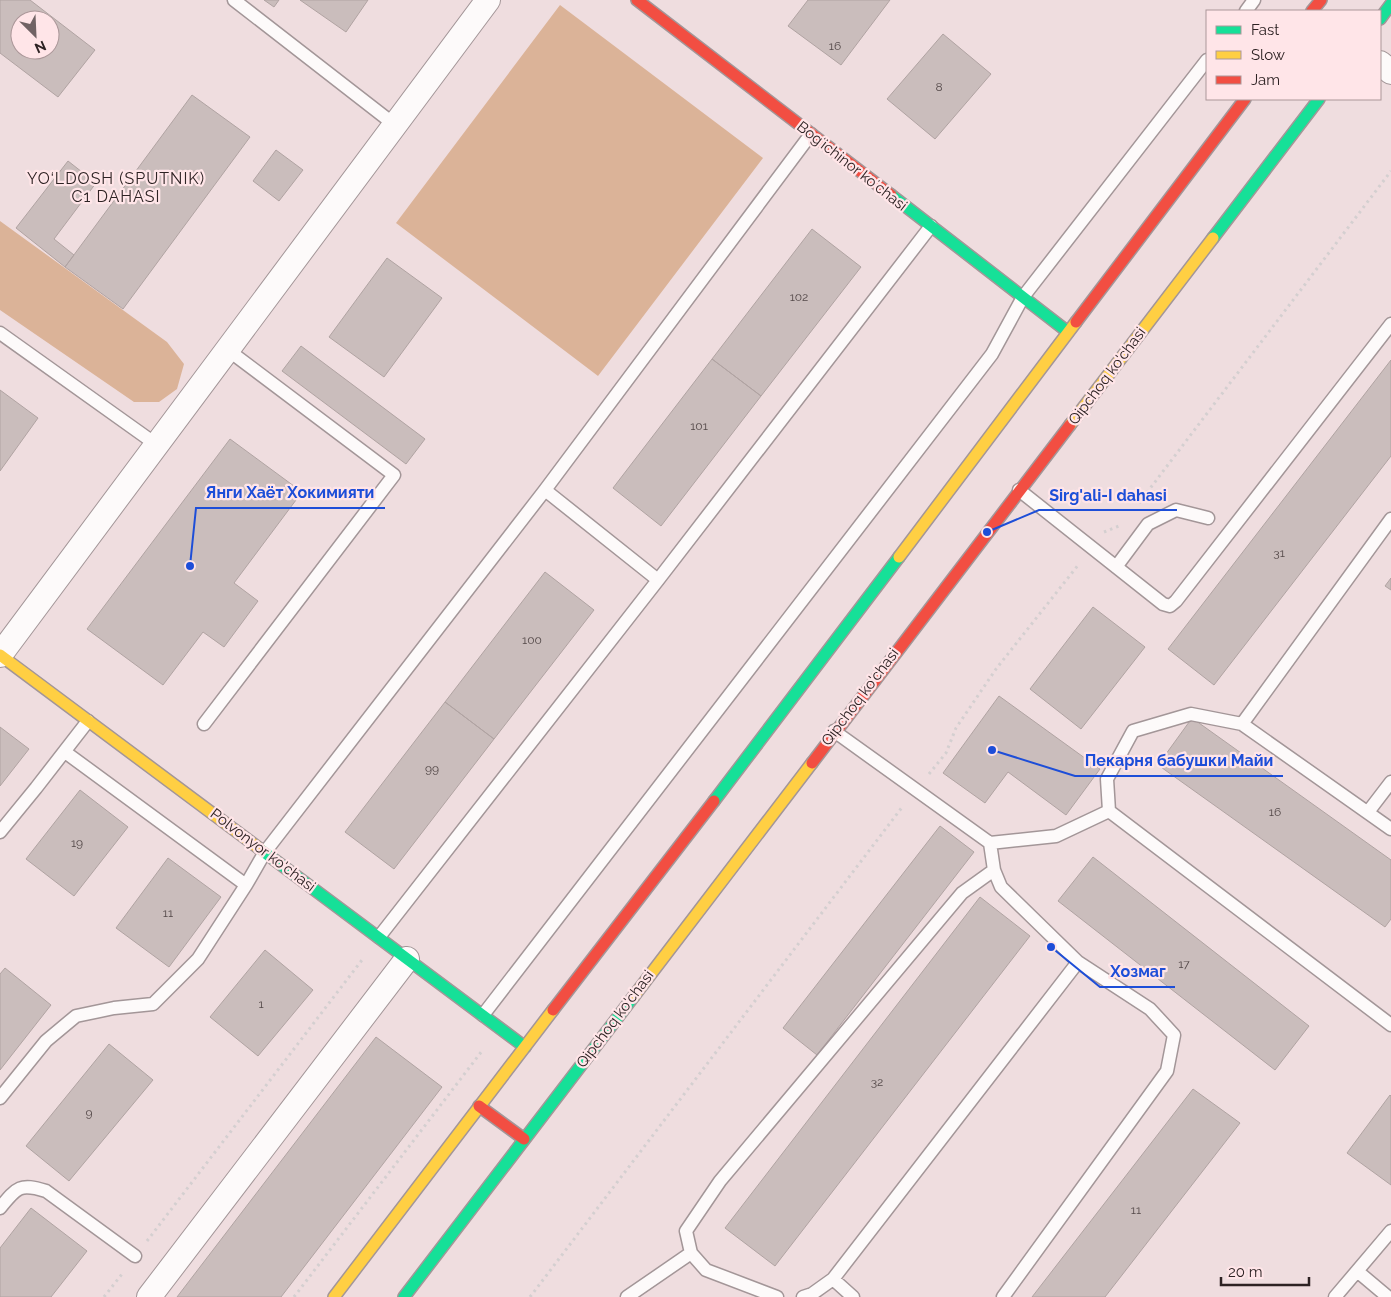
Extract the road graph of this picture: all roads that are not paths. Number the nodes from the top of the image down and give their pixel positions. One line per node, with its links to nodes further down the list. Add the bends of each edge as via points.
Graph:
1 (234, 0): 13 (lane)
2 (488, 0): 13 (street)
3 (637, 0): 14 (main road, Bogʻichinor koʻchasi)
4 (1321, 0): 6 (main road)
5 (1391, 4): 7 (main road)
6 (1313, 10)
7 (1381, 18)
8 (1206, 61): 16 (lane)
9 (1381, 64): 10 (street)
10 (1391, 72)
11 (1244, 100): 18 (main road)
12 (1318, 100): 23 (main road, Qipchoq ko'chasi)
13 (395, 125): 20 (street)
14 (811, 134): 15 (main road, Bogʻichinor koʻchasi); 22 (lane)
15 (931, 226): 16 (main road, Bogʻichinor koʻchasi); 27 (lane)
16 (1023, 297): 18 (main road, Bogʻichinor koʻchasi); 46 (lane, via 992,354)
17 (1391, 324): 26 (lane, via 1176,601 1170,606 1163,604)
18 (1068, 332): 48 (main road)
19 (0, 333): 21 (lane)
20 (228, 350): 21 (street); 30 (lane, via 394,475)
21 (157, 445): 28 (street)
22 (545, 490): 27 (lane); 40 (lane)
23 (1019, 490): 26 (lane); 32 (main road, Qipchoq ko'chasi)
24 (1208, 518): 26 (lane, via 1176,510 1148,524)
25 (1391, 519): 31 (lane)
26 (1116, 567)
27 (658, 580): 43 (lane)
28 (0, 655): 29 (main road, Polvonyor ko'chasi)
29 (88, 721): 33 (lane); 40 (main road, Polvonyor ko'chasi)
30 (204, 724)
31 (1242, 724): 35 (lane, via 1191,714 1132,731 1107,779); 36 (lane)
32 (834, 731): 39 (lane); 51 (main road, Qipchoq ko'chasi)
33 (65, 752): 38 (lane); 42 (lane)
34 (1391, 782): 36 (lane)
35 (1109, 811): 39 (lane, via 1056,836); 47 (lane)
36 (1368, 812): 37 (lane)
37 (1391, 828)
38 (0, 832)
39 (990, 843): 41 (lane)
40 (265, 852): 42 (lane); 43 (main road, Polvonyor ko'chasi)
41 (994, 870): 45 (lane, via 1001,887); 54 (lane, via 962,892 720,1181 686,1232)
42 (246, 885): 49 (lane, via 198,959 153,1004 76,1016 46,1041)
43 (378, 937): 44 (main road, Polvonyor ko'chasi)
44 (407, 958): 46 (main road, Polvonyor ko'chasi); 58 (street)
45 (1078, 962): 57 (lane); 65 (lane, via 1150,1009 1174,1035 1167,1071)
46 (483, 1015): 48 (main road, Polvonyor ko'chasi)
47 (1391, 1025)
48 (525, 1047): 50 (main road)
49 (0, 1098)
50 (479, 1106): 51 (main road); 59 (main road)
51 (524, 1139): 60 (main road, Qipchoq ko'chasi)
52 (0, 1208): 55 (lane, via 13,1192 29,1186 46,1191)
53 (1391, 1231): 56 (lane)
54 (691, 1253): 61 (lane); 62 (lane, via 706,1270)
55 (135, 1256)
56 (1357, 1271): 66 (lane); 67 (lane)
57 (833, 1279): 63 (lane); 64 (lane)
58 (149, 1297)
59 (334, 1297)
60 (404, 1297)
61 (627, 1297)
62 (777, 1297)
63 (804, 1297)
64 (853, 1297)
65 (1003, 1297)
66 (1335, 1297)
67 (1388, 1297)

